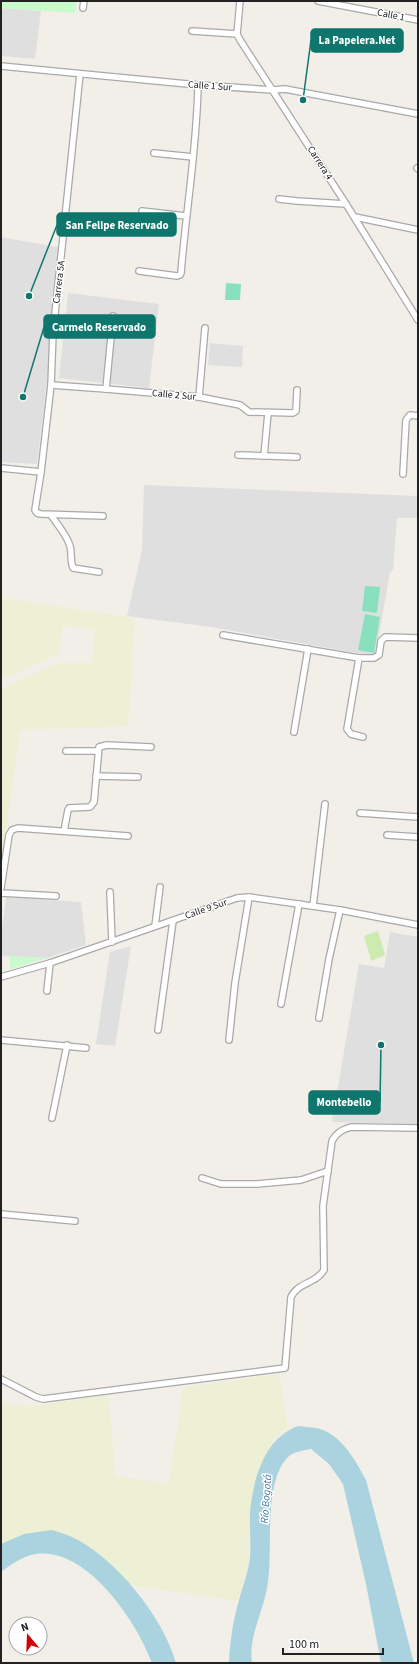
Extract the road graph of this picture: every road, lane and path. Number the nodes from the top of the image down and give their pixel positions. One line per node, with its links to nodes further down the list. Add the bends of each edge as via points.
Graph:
1 (84, 1): 5 (street)
2 (240, 1): 8 (street)
3 (318, 1): 4 (street, Calle 1)
4 (329, 2): 6 (street, Calle 1)
5 (83, 8)
6 (418, 20)
7 (192, 31): 8 (street)
8 (237, 34): 12 (street, Carrera 4)
9 (1, 66): 10 (street, Calle 1 Sur)
10 (80, 74): 11 (street, Calle 1 Sur); 26 (street, Carrera 5A, via 58,267)
11 (198, 86): 12 (street, Calle 1 Sur); 15 (street)
12 (272, 90): 13 (street, Calle 1 Sur, via 285,89); 17 (street, Carrera 4)
13 (418, 114)
14 (154, 153): 15 (street)
15 (193, 157): 19 (street)
16 (279, 199): 17 (street)
17 (346, 204): 20 (street, Carrera 4)
18 (142, 211): 19 (street)
19 (186, 216): 22 (street, via 180,275)
20 (354, 217): 21 (street); 24 (street, Carrera 4)
21 (418, 230)
22 (139, 271)
23 (113, 316): 27 (street)
24 (418, 320)
25 (205, 328): 29 (street)
26 (51, 385): 27 (street, Calle 2 Sur); 36 (street, Carrera 5A)
27 (106, 389): 29 (street, Calle 2 Sur)
28 (297, 390): 30 (street, Calle 2 Sur, via 294,413)
29 (199, 397): 30 (street, Calle 2 Sur, via 240,405 249,412)
30 (268, 413): 33 (street)
31 (418, 416): 37 (street, via 410,415 406,420)
32 (238, 455): 33 (street)
33 (264, 456): 34 (street)
34 (297, 457)
35 (1, 468): 36 (street)
36 (41, 472): 38 (street, Carrera 5A, via 35,510 37,513)
37 (403, 474)
38 (51, 515): 39 (street); 40 (street, via 70,546 73,568)
39 (103, 516)
40 (99, 572)
41 (223, 636): 43 (street)
42 (418, 638): 44 (street, via 385,637 381,641 378,657)
43 (308, 648): 44 (street); 45 (street)
44 (359, 658): 46 (street, via 347,729 351,734)
45 (294, 732)
46 (363, 737)
47 (151, 746): 48 (street, via 107,745)
48 (97, 750): 49 (street); 50 (street)
49 (66, 751)
50 (96, 776): 51 (street); 55 (street, via 93,805 69,808)
51 (138, 777)
52 (325, 804): 66 (street)
53 (360, 813): 54 (street)
54 (418, 817)
55 (64, 831): 57 (street); 59 (street, via 18,828 12,830 9,835)
56 (387, 835): 58 (street)
57 (128, 836)
58 (418, 837)
59 (1, 888)
60 (160, 888): 70 (street)
61 (110, 892): 71 (street)
62 (1, 893): 63 (street)
63 (56, 896)
64 (249, 897): 65 (street, Calle 9 Sur); 68 (street, Calle 9 Sur, via 237,898); 79 (street)
65 (299, 904): 66 (street, Calle 9 Sur); 75 (street)
66 (313, 906): 67 (street, Calle 9 Sur)
67 (340, 910): 69 (street, Calle 9 Sur); 76 (street)
68 (173, 921): 70 (street, Calle 9 Sur); 77 (street)
69 (418, 925)
70 (155, 926): 71 (street, Calle 9 Sur)
71 (112, 942): 72 (street, Calle 9 Sur)
72 (50, 963): 73 (street, Calle 9 Sur); 74 (street)
73 (1, 977)
74 (47, 992)
75 (281, 1004)
76 (319, 1018)
77 (158, 1030)
78 (1, 1040): 80 (street)
79 (229, 1040)
80 (67, 1046): 81 (street); 82 (street)
81 (86, 1048)
82 (52, 1118)
83 (418, 1128): 84 (street, via 351,1127 342,1130 332,1141)
84 (328, 1171): 85 (street, via 301,1180 257,1184 221,1184); 88 (street, via 323,1206 324,1270 320,1276 294,1291 291,1298 285,1368 43,1399 36,1398)
85 (202, 1178)
86 (1, 1214): 87 (street)
87 (76, 1221)
88 (1, 1379)

